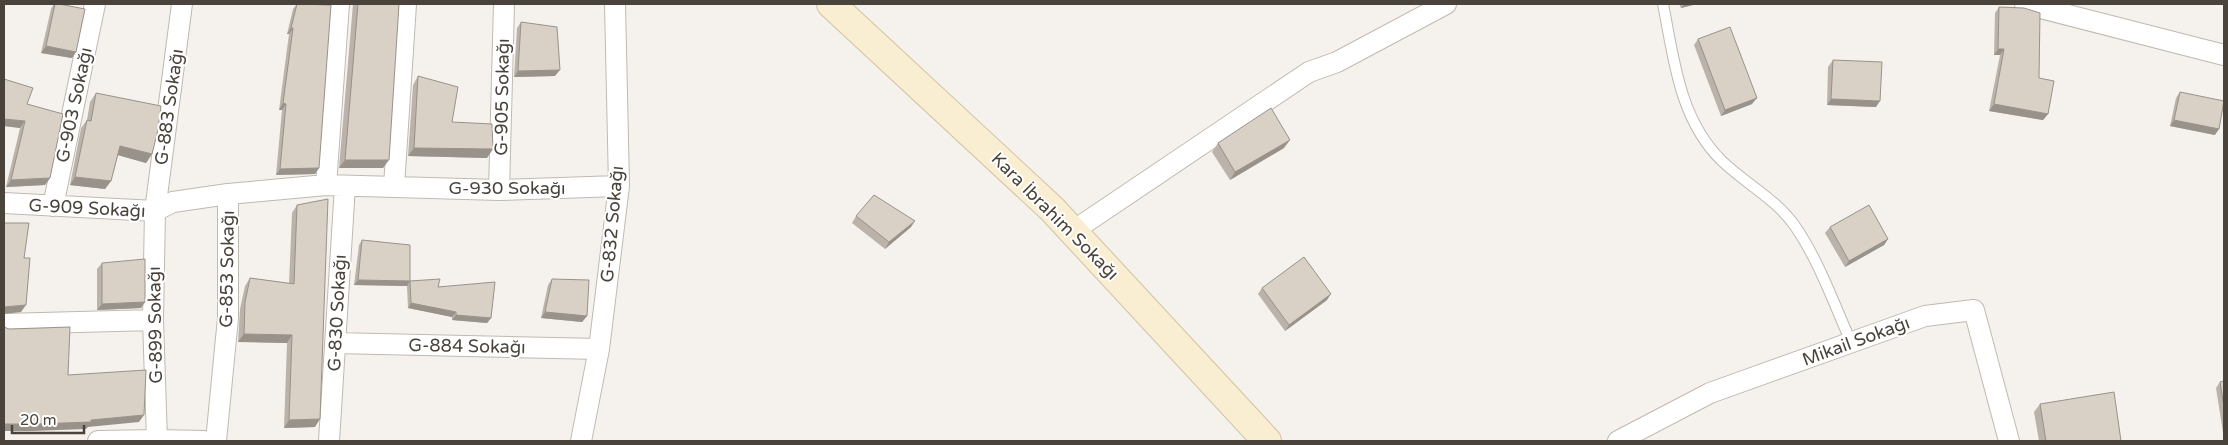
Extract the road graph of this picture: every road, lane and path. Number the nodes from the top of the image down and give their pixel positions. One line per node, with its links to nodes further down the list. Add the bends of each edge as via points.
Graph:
1 (96, 4): 18 (street, G-903 Sokağı)
2 (182, 4): 19 (street, G-883 Sokağı)
3 (339, 4): 12 (street, G-830 Sokağı)
4 (406, 4): 13 (street)
5 (504, 4): 15 (street, G-905 Sokağı)
6 (615, 4): 14 (street, G-832 Sokağı)
7 (831, 4): 20 (street, Kara İbrahim Sokağı)
8 (1446, 4): 20 (street, via 1337,62 1308,72)
9 (1663, 4): 24 (lane, via 1683,99 1700,134 1722,161 1771,200 1794,225 1811,254)
10 (2026, 4): 11 (street)
11 (2224, 55)
12 (335, 185): 13 (street, G-930 Sokağı); 16 (street, G-853 Sokağı); 23 (street, G-830 Sokağı)
13 (394, 186): 15 (street, G-930 Sokağı)
14 (619, 186): 15 (street, G-930 Sokağı); 25 (street, G-832 Sokağı)
15 (499, 190)
16 (228, 194): 19 (street, G-909 Sokağı, via 173,202); 29 (street, G-853 Sokağı, via 228,318)
17 (4, 203): 18 (street, G-909 Sokağı)
18 (52, 206): 19 (street, G-909 Sokağı)
19 (155, 211): 21 (street, G-899 Sokağı)
20 (1073, 231): 32 (street, Kara İbrahim Sokağı)
21 (153, 320): 22 (street); 26 (street, G-899 Sokağı)
22 (4, 324)
23 (335, 342): 25 (street, G-884 Sokağı); 30 (street, G-830 Sokağı)
24 (1851, 342): 33 (street, Mikail Sokağı, via 1710,393); 34 (street, Mikail Sokağı, via 1925,316 1974,310)
25 (598, 349): 31 (street, G-832 Sokağı)
26 (157, 440): 27 (street); 28 (street)
27 (98, 441)
28 (204, 441)
29 (216, 441)
30 (329, 441)
31 (581, 441)
32 (1266, 441)
33 (1618, 441)
34 (2009, 441)

